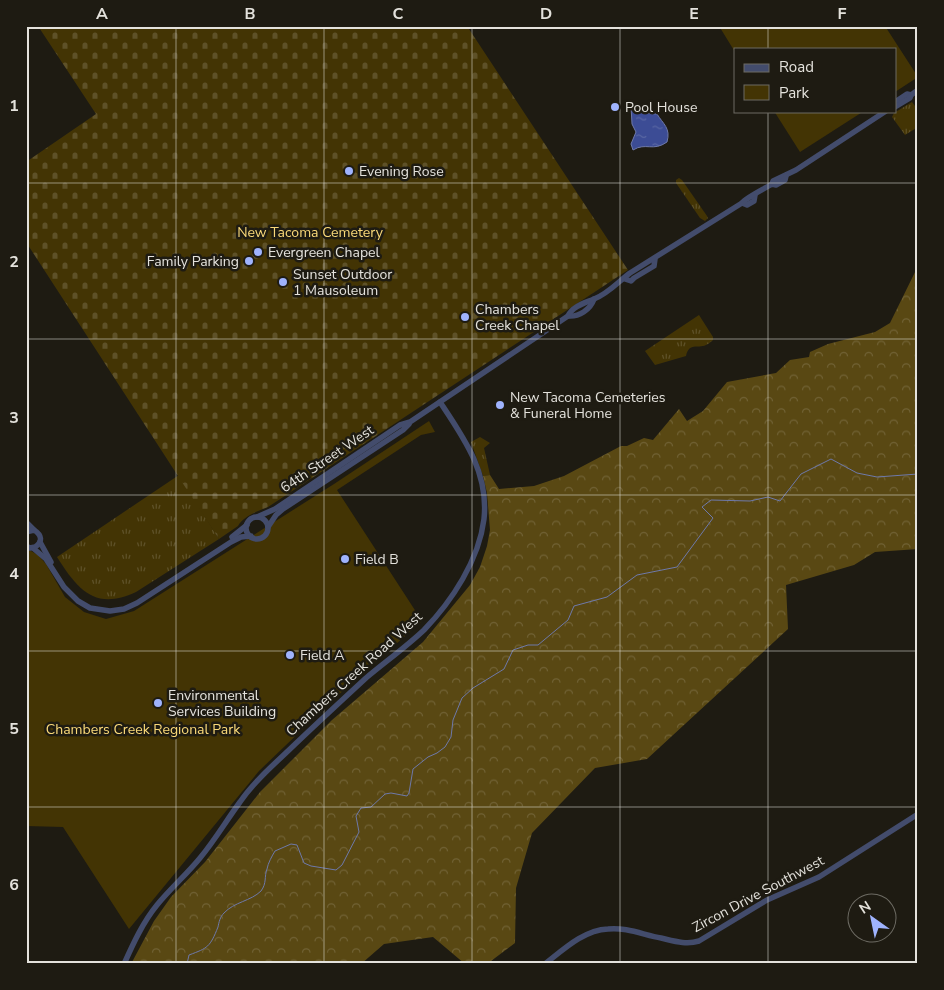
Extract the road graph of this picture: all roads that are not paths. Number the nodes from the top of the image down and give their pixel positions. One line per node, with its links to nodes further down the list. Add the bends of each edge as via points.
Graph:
1 (918, 90): 2 (street)
2 (911, 94): 3 (street); 4 (street)
3 (896, 101)
4 (896, 106)
5 (884, 112): 6 (street, via 650,260 594,300 588,300 571,311)
6 (440, 402): 7 (street, 64th Street West); 19 (street, Chambers Creek Road West, via 472,452 484,493 481,536 468,568 449,600 424,629 289,750 240,801 200,859 156,906)
7 (410, 422): 8 (street, 64th Street West, via 400,425); 11 (street, 64th Street West, via 403,430 283,509)
8 (257, 517): 10 (street); 11 (street, via 265,520)
9 (26, 522): 12 (street)
10 (247, 525): 14 (street); 17 (street, via 140,597 123,606)
11 (268, 527): 14 (street, via 262,537)
12 (34, 530): 13 (street); 15 (street, via 40,535)
13 (26, 532)
14 (251, 536): 17 (street, via 231,542 130,607 117,611)
15 (40, 542): 16 (street); 17 (street, via 73,593)
16 (30, 547): 17 (street, via 46,559 78,601 90,608)
17 (104, 609)
18 (918, 814): 20 (street, Zircon Drive Southwest, via 819,877 768,900 699,942 687,943 610,928 579,938)
19 (124, 964)
20 (545, 964)

